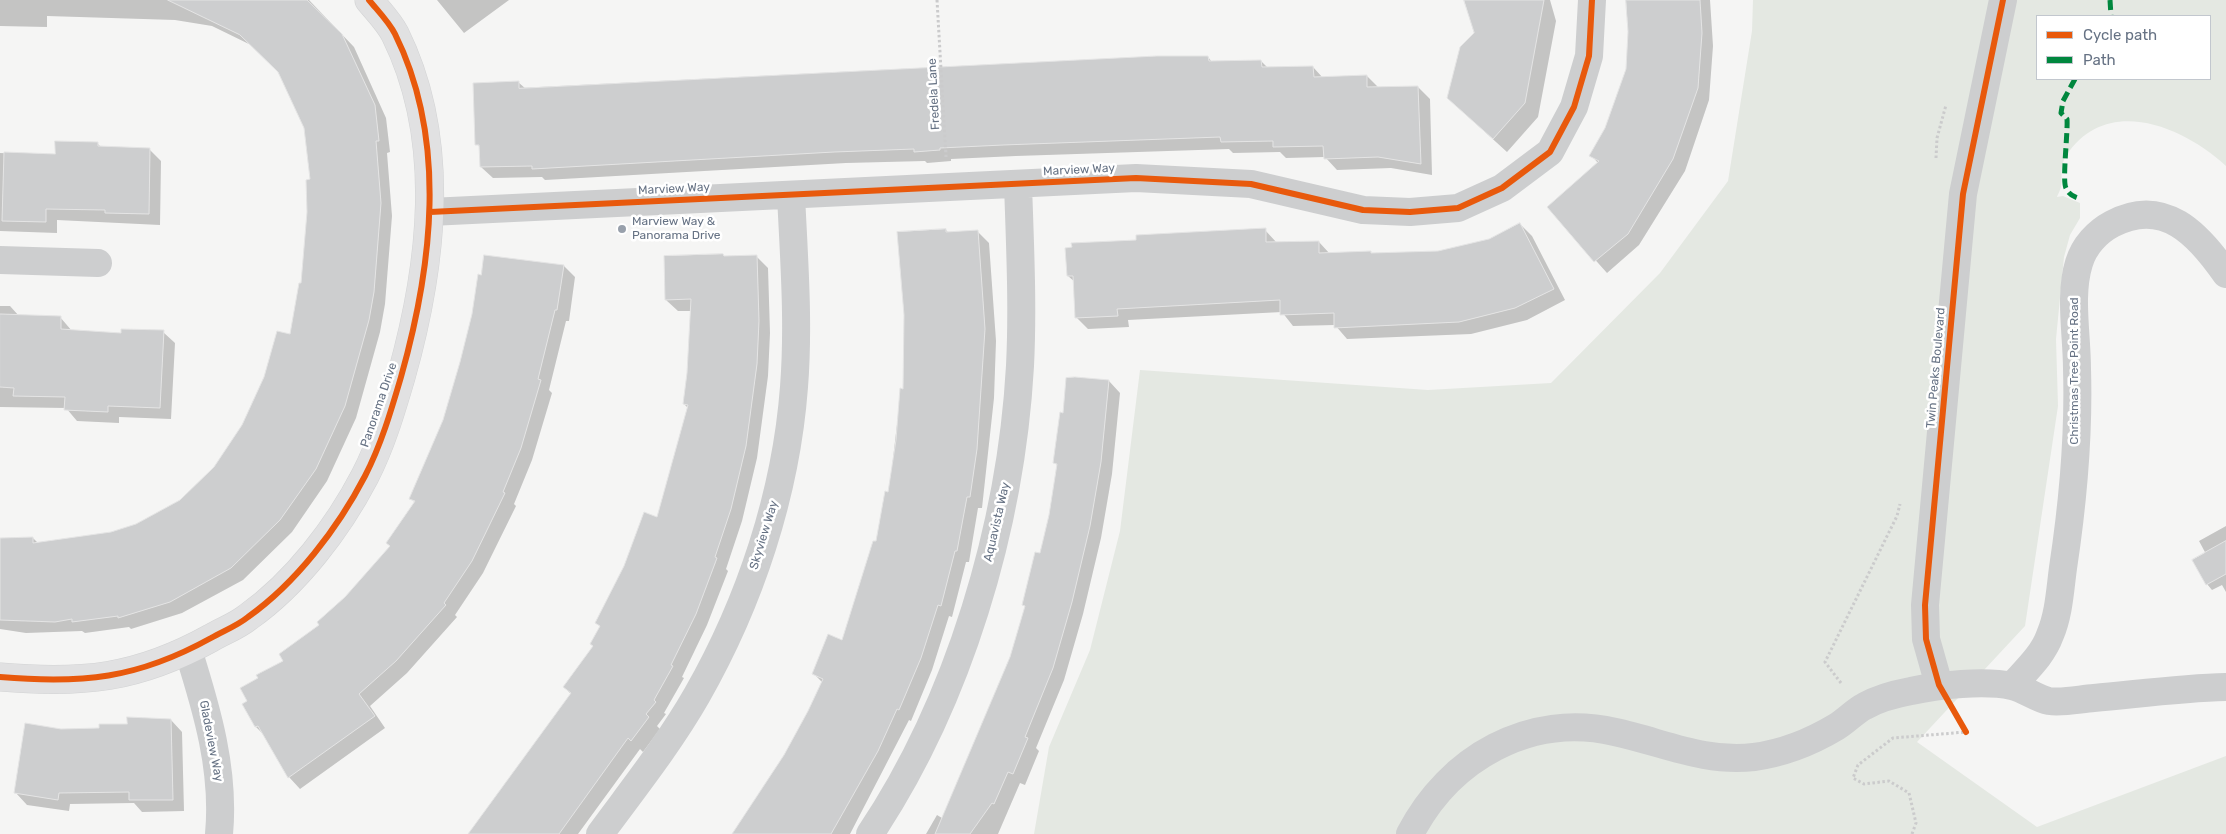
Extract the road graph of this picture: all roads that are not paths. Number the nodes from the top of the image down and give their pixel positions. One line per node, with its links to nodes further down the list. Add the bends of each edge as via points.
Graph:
1 (369, 0): 6 (street, Panorama Drive, via 394,32 411,72 430,169)
2 (1592, 0): 4 (street, Marview Way, via 1589,56 1574,107 1550,152 1502,188 1458,208 1410,212 1363,210 1251,184 1136,178)
3 (2003, 0): 12 (street, Twin Peaks Boulevard, via 1963,194 1925,605 1926,639)
4 (1018, 184): 5 (street, Marview Way); 17 (street, Aquavista Way, via 1022,312 1020,368 1006,480 990,556 969,625 928,728)
5 (792, 195): 6 (street, Marview Way); 16 (street, Skyview Way, via 796,321 794,387 786,454 769,522 742,600 697,695 662,751)
6 (430, 212): 10 (street, Panorama Drive, via 421,288 407,354 389,418 366,474 337,524 294,576 248,618)
7 (0, 260): 8 (street)
8 (98, 263)
9 (2226, 274): 13 (street, Christmas Tree Point Road, via 2190,230 2173,220 2154,215 2124,219 2108,227 2083,253 2075,289 2078,400 2074,469 2058,609 2045,646)
10 (188, 650): 11 (street, Panorama Drive, via 139,670 95,679); 15 (street, Gladeview Way, via 208,715 217,763 221,810)
11 (0, 677)
12 (1939, 685): 13 (street); 18 (street, via 1895,694 1863,706 1837,726 1770,755 1701,755 1596,728 1560,728 1522,735 1486,751 1450,777 1420,815)
13 (2012, 686): 14 (street, via 2049,701)
14 (2226, 687)
15 (219, 834)
16 (600, 834)
17 (870, 834)
18 (1410, 834)

